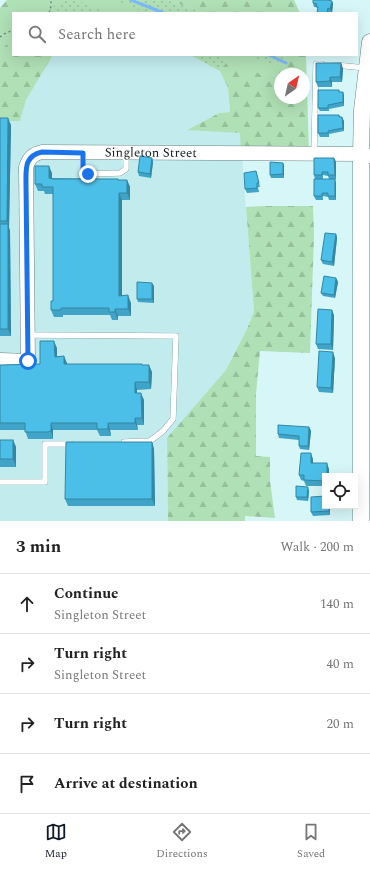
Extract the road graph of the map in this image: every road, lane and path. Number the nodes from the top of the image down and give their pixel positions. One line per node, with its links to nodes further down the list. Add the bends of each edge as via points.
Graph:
1 (51, 0): 2 (path)
2 (49, 12)
3 (12, 30): 4 (path)
4 (0, 37)
5 (370, 42): 6 (main road)
6 (367, 68): 9 (lane, via 316,64); 10 (main road, via 362,110)
7 (83, 153): 8 (street, Singleton Street); 8 (lane, via 83,168 88,174 120,173 126,169); 11 (street, Singleton Street, via 42,152 36,154 26,167)
8 (126, 153): 9 (street, Singleton Street)
9 (314, 153): 10 (street, Singleton Street)
10 (365, 155): 16 (main road)
11 (28, 335): 12 (street, Singleton Street, via 28,361); 13 (lane, via 176,336 173,419 150,441)
12 (0, 360)
13 (119, 442)
14 (80, 443): 15 (lane, via 45,444 45,482)
15 (0, 482)
16 (361, 521)

